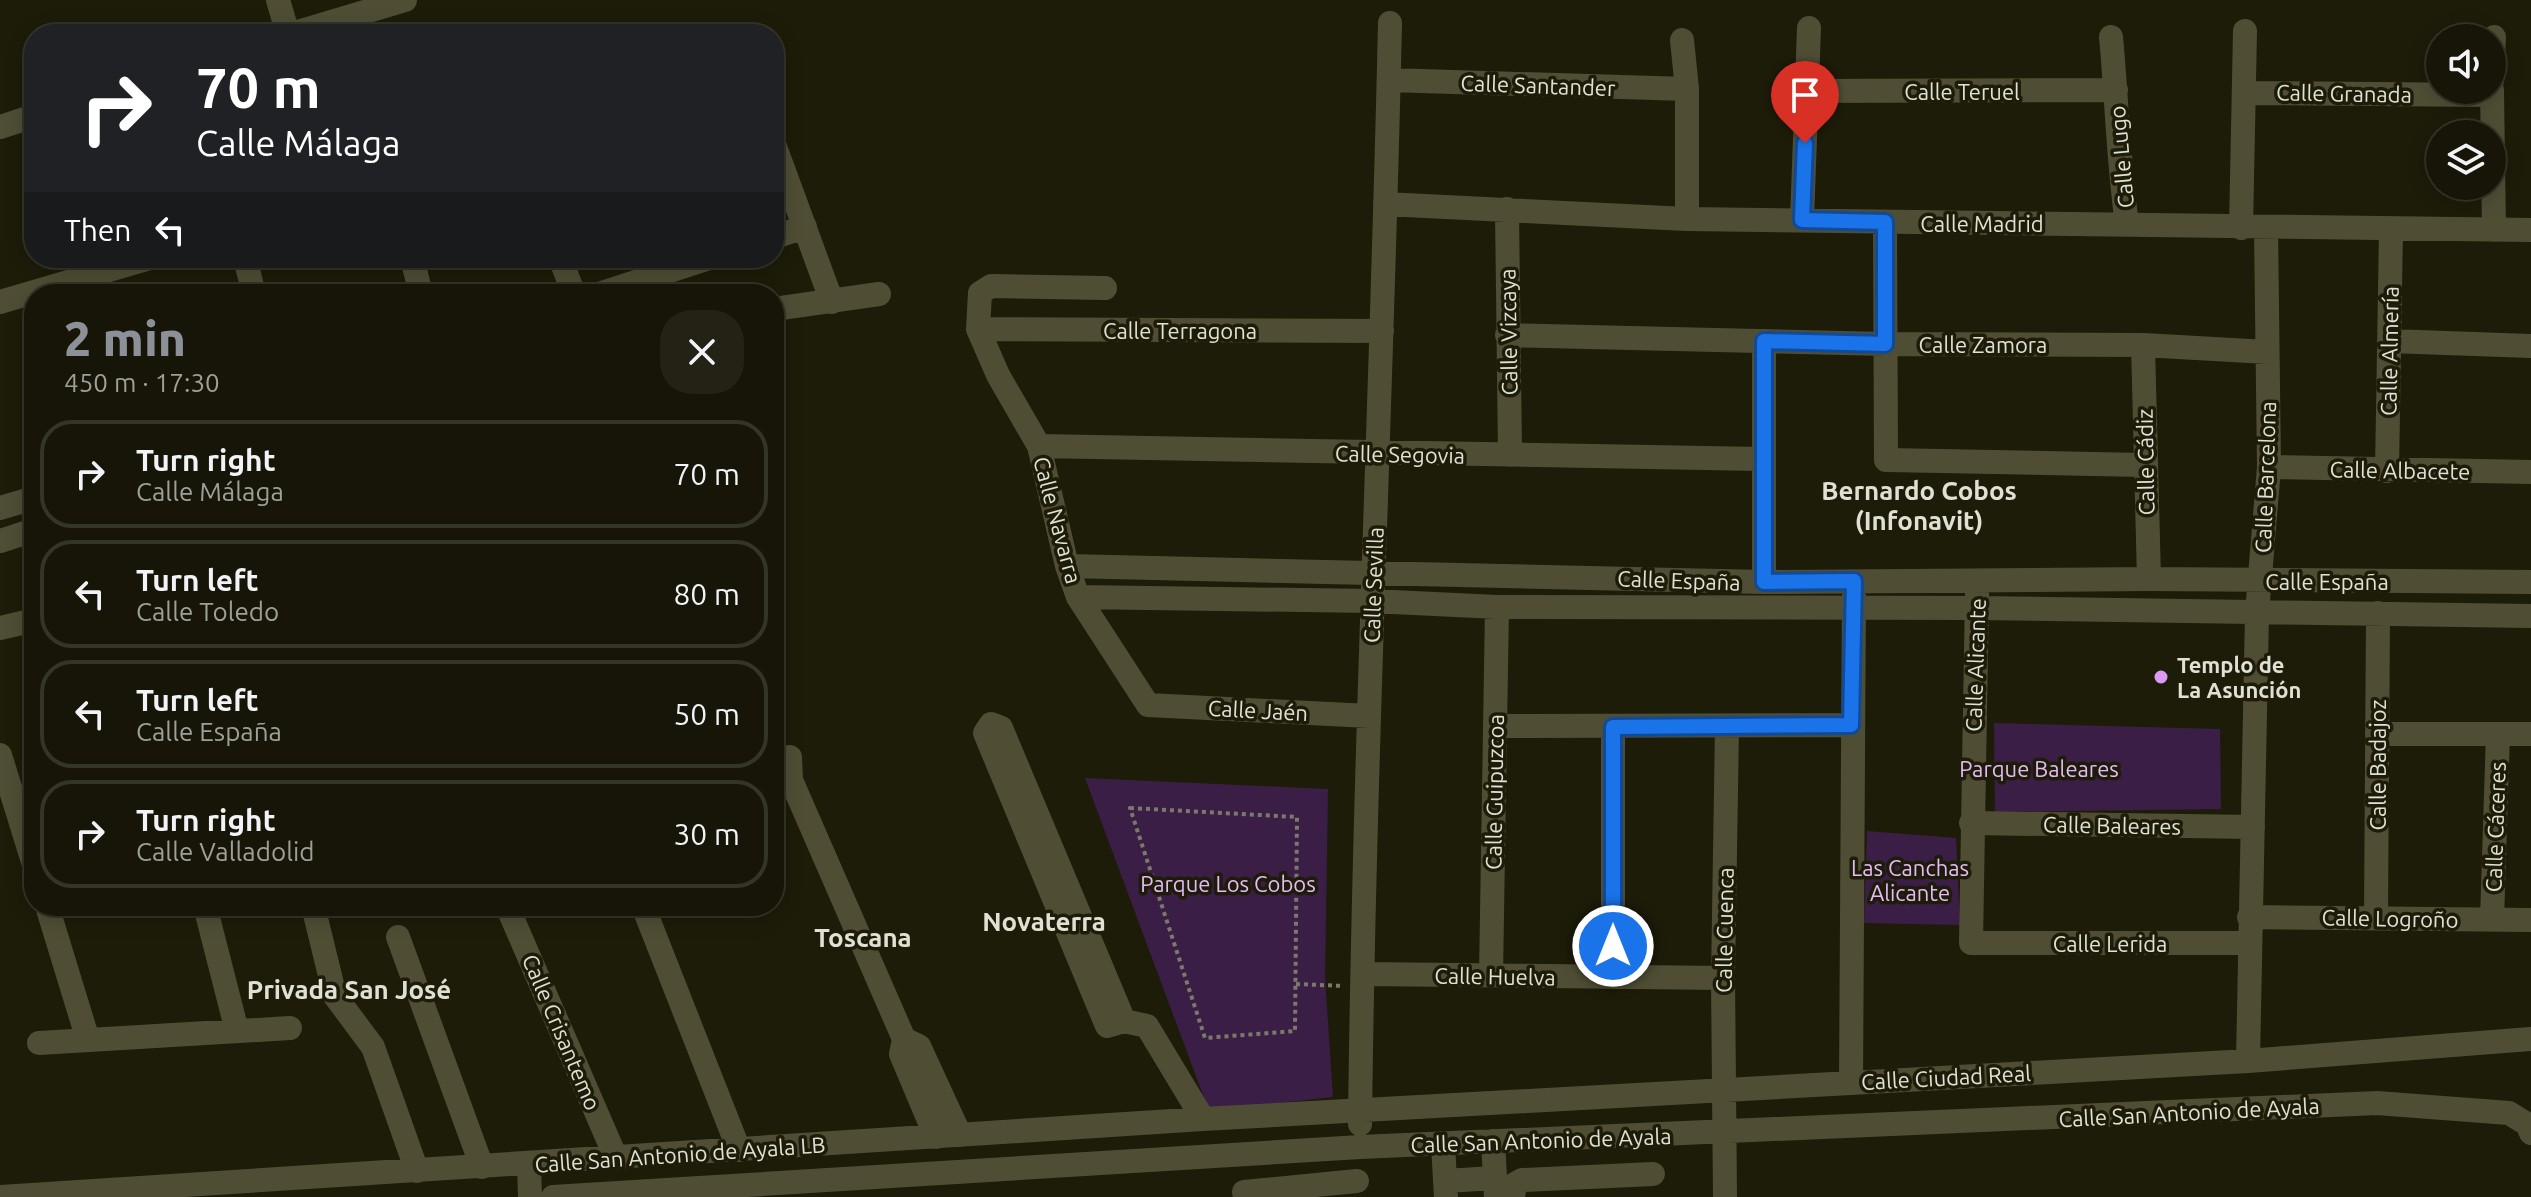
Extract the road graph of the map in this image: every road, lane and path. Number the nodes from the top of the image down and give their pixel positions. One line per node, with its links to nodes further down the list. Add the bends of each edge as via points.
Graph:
1 (278, 0): 4 (street)
2 (405, 0): 5 (street)
3 (1390, 23): 10 (street, Calle Sevilla)
4 (286, 24)
5 (324, 24)
6 (1809, 28): 14 (street)
7 (2245, 31): 15 (street, Calle Barcelona)
8 (2111, 37): 12 (street, Calle Lugo)
9 (1682, 40): 11 (street)
10 (1389, 80): 11 (street, Calle Santander); 20 (street, Calle Sevilla)
11 (1687, 89): 22 (street)
12 (2116, 90): 14 (street, Calle Teruel); 25 (street, Calle Lugo, via 2117,156)
13 (2426, 90): 15 (street, Calle Granada)
14 (1807, 91): 23 (street)
15 (2244, 93): 27 (street, Calle Barcelona)
16 (2492, 104): 29 (street)
17 (24, 119): 18 (street)
18 (0, 127)
19 (784, 171): 26 (street)
20 (1385, 204): 21 (street, Calle Madrid); 43 (street, Calle Sevilla)
21 (1507, 209): 22 (street, Calle Madrid); 44 (street, Calle Vizcaya)
22 (1687, 219): 23 (street, Calle Madrid)
23 (1802, 220): 24 (street, Calle Madrid)
24 (1885, 222): 25 (street, Calle Madrid); 47 (street)
25 (2127, 224): 27 (street, Calle Madrid)
26 (805, 227): 31 (street); 40 (street)
27 (2253, 228): 28 (street, Calle Madrid); 50 (street, Calle Barcelona)
28 (2391, 230): 29 (street, Calle Madrid); 46 (street, Calle Almería)
29 (2494, 230): 30 (street, Calle Madrid)
30 (2531, 230)
31 (784, 234)
32 (128, 268): 34 (street)
33 (681, 268): 35 (street)
34 (92, 284)
35 (636, 284)
36 (1105, 288): 42 (street, via 991,286 980,293)
37 (879, 294): 40 (street)
38 (24, 298): 39 (street)
39 (0, 302)
40 (832, 302): 41 (street)
41 (784, 308)
42 (978, 329): 43 (street, Calle Terragona); 51 (street, Calle Navarra)
43 (1382, 331): 52 (street, Calle Sevilla)
44 (1507, 335): 45 (street, Calle Zamora); 53 (street, Calle Vizcaya)
45 (1764, 341): 47 (street, Calle Zamora); 54 (street)
46 (2389, 341): 49 (street); 57 (street, Calle Almería)
47 (1885, 344): 48 (street, Calle Zamora); 55 (street, via 1886,460)
48 (2143, 345): 50 (street, Calle Zamora); 55 (street, Calle Cádiz)
49 (2531, 346)
50 (2267, 352): 56 (street, Calle Barcelona)
51 (1039, 446): 52 (street, Calle Segovia); 63 (street, Calle Navarra)
52 (1380, 454): 53 (street, Calle Segovia); 64 (street, Calle Sevilla)
53 (1510, 455): 54 (street, Calle Segovia)
54 (1761, 459): 69 (street)
55 (2144, 465): 65 (street, Calle Cádiz)
56 (2269, 467): 57 (street, Calle Albacete); 67 (street, Calle Barcelona)
57 (2387, 471): 58 (street, Calle Albacete)
58 (2531, 472)
59 (24, 501): 60 (street)
60 (0, 508)
61 (24, 533): 62 (street)
62 (0, 541)
63 (1067, 566): 64 (street, Calle España); 71 (street, Calle Navarra)
64 (1371, 571): 69 (street, Calle España); 72 (street, Calle Sevilla)
65 (2149, 579): 66 (street, Calle España); 67 (street, Calle España)
66 (1978, 580): 68 (street, Calle España); 74 (street, Calle Alicante)
67 (2261, 580): 70 (street, Calle España); 76 (street, Calle Barcelona)
68 (1854, 581): 69 (street, Calle España); 75 (street)
69 (1764, 582)
70 (2531, 582)
71 (1078, 597): 72 (street, Calle España); 81 (street, Calle Navarra)
72 (1372, 601): 73 (street, Calle España); 82 (street, Calle Sevilla)
73 (1497, 607): 75 (street, Calle España); 84 (street, Calle Guipuzcoa)
74 (1977, 608): 75 (street, Calle España); 76 (street, Calle España); 92 (street, Calle Alicante)
75 (1854, 609): 83 (street)
76 (2257, 613): 77 (street, Calle España); 93 (street, Calle Barcelona)
77 (2378, 613): 78 (street, Calle España); 87 (street, Calle Badajoz)
78 (2531, 616)
79 (24, 622): 80 (street)
80 (0, 628)
81 (1148, 705): 82 (street, Calle Jaén)
82 (1369, 716): 111 (street, Calle Sevilla)
83 (1851, 725): 86 (street); 120 (street)
84 (1495, 726): 85 (street); 108 (street, Calle Guipuzcoa)
85 (1613, 727): 86 (street); 109 (street)
86 (1727, 727): 110 (street, Calle Cuenca)
87 (2377, 734): 88 (street); 102 (street, Calle Badajoz)
88 (2498, 734): 89 (street); 103 (street, Calle Cáceres)
89 (2531, 734)
90 (0, 755): 94 (street)
91 (790, 757): 115 (street, via 791,780)
92 (1971, 823): 93 (street, Calle Baleares); 106 (street, Calle Alicante)
93 (2253, 827): 101 (street, Calle Barcelona)
94 (24, 833)
95 (1043, 849): 123 (street, via 1078,932 1107,1026 1124,1021 1147,1026)
96 (50, 916): 117 (street)
97 (208, 916): 114 (street)
98 (315, 916): 137 (street, via 335,996 373,1047)
99 (511, 916): 133 (street, Calle Crisantemo)
100 (647, 916): 132 (street)
101 (2249, 917): 102 (street, Calle Logroño); 107 (street, Calle Barcelona)
102 (2376, 917): 103 (street, Calle Logroño)
103 (2492, 919): 104 (street, Calle Logroño)
104 (2531, 920)
105 (398, 937): 135 (street)
106 (1971, 943): 107 (street, Calle Lerida)
107 (2248, 943): 119 (street, Calle Barcelona)
108 (1491, 976): 109 (street, Calle Huelva); 111 (street, Calle Huelva)
109 (1613, 977): 110 (street, Calle Huelva)
110 (1723, 978): 121 (street, Calle Cuenca)
111 (1362, 980): 112 (path); 122 (street, Calle Sevilla)
112 (1296, 984): 112 (path, via 1297,817 1130,808 1205,1038 1295,1031)
113 (290, 1028): 114 (street)
114 (237, 1031): 117 (street)
115 (904, 1039): 127 (street, via 919,1046); 128 (street, via 901,1054)
116 (2531, 1039): 119 (street, Calle Ciudad Real)
117 (88, 1040): 118 (street)
118 (39, 1043)
119 (2248, 1061): 120 (street, Calle Ciudad Real)
120 (1851, 1083): 121 (street, Calle Ciudad Real)
121 (1724, 1089): 122 (street, Calle Ciudad Real); 126 (street, Calle Cuenca)
122 (1361, 1111): 123 (street, Calle San Antonio de Ayala LB); 131 (street, Calle Sevilla)
123 (1203, 1119): 125 (street, Calle San Antonio de Ayala LB)
124 (2529, 1128): 126 (street, Calle San Antonio de Ayala, via 2509,1113 2377,1103)
125 (1010, 1132): 127 (street, Calle San Antonio de Ayala LB); 136 (street)
126 (1724, 1133): 129 (street, Calle San Antonio de Ayala); 149 (street, Calle Cuenca)
127 (960, 1135): 128 (street, Calle San Antonio de Ayala LB)
128 (936, 1137): 132 (street, Calle San Antonio de Ayala LB)
129 (1493, 1141): 130 (street, Calle San Antonio de Ayala); 141 (street)
130 (1443, 1144): 131 (street, Calle San Antonio de Ayala); 142 (street)
131 (1360, 1147): 136 (street, Calle San Antonio de Ayala)
132 (739, 1150): 133 (street, Calle San Antonio de Ayala LB)
133 (616, 1158): 134 (street, Calle San Antonio de Ayala LB)
134 (529, 1164): 135 (street, Calle San Antonio de Ayala LB); 146 (street)
135 (482, 1167): 137 (street, Calle San Antonio de Ayala LB)
136 (1010, 1169): 147 (street, Calle San Antonio de Ayala)
137 (417, 1171): 140 (street, Calle San Antonio de Ayala LB)
138 (1653, 1174): 148 (street, via 1522,1180 1515,1184)
139 (1357, 1181): 143 (street)
140 (336, 1187): 145 (street, Calle San Antonio de Ayala LB)
141 (1495, 1187): 142 (street)
142 (1446, 1189)
143 (1283, 1193): 144 (street)
144 (1244, 1194)
145 (0, 1197)
146 (530, 1197)
147 (553, 1197)
148 (1513, 1197)
149 (1725, 1197)

